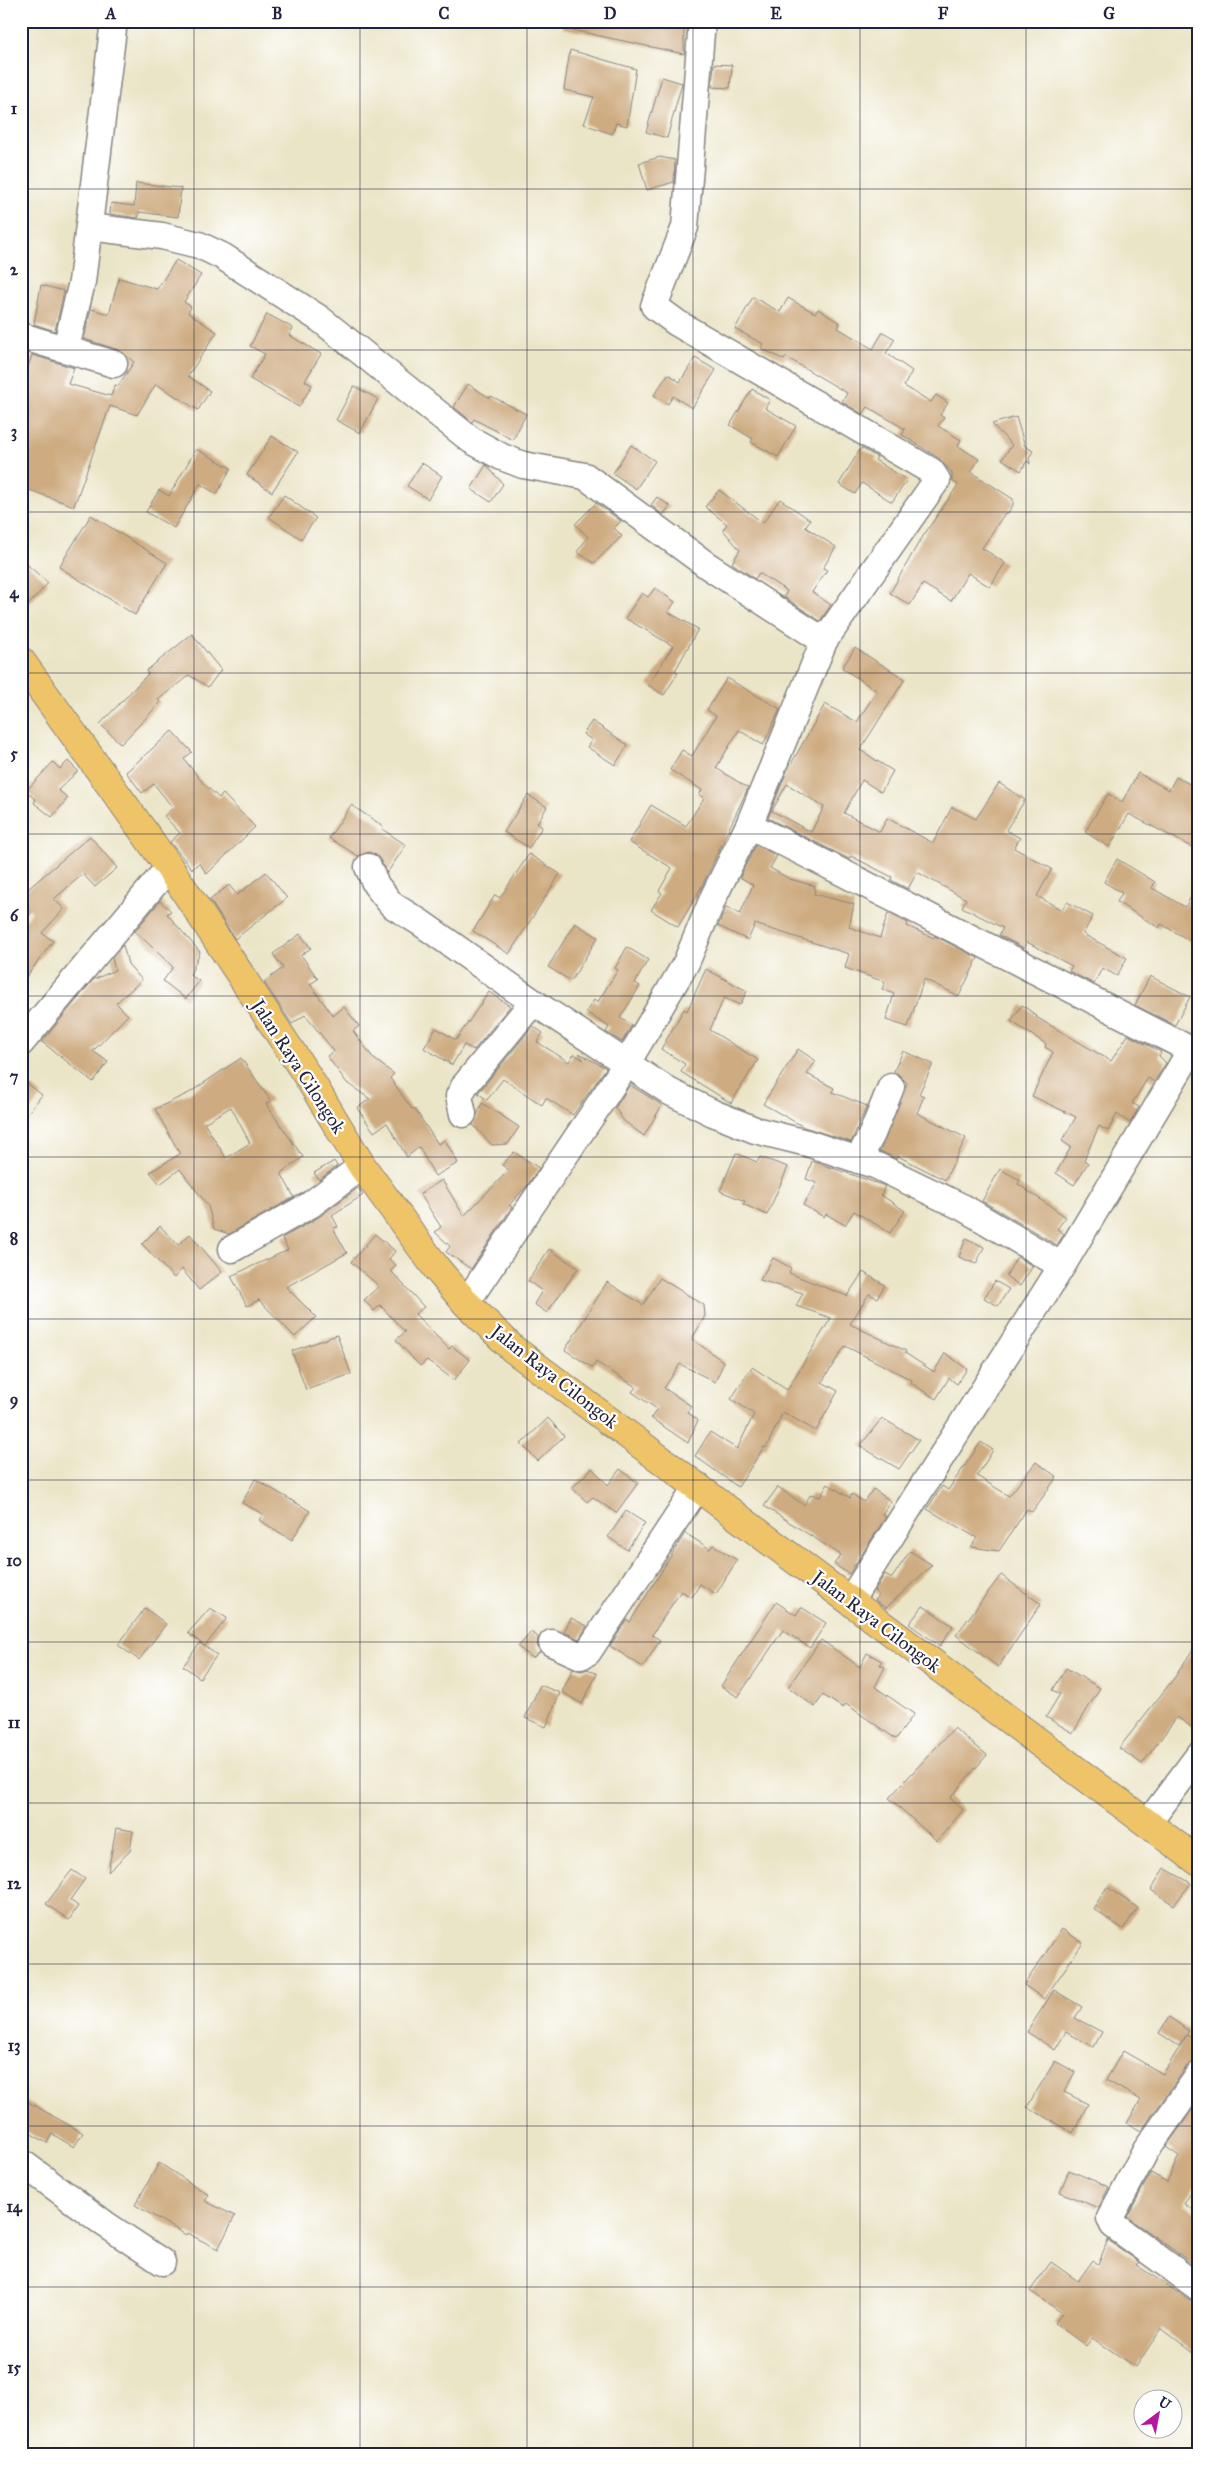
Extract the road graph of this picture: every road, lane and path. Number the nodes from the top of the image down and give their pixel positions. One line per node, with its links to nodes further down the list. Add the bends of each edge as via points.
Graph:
1 (114, 21): 3 (street)
2 (702, 21): 7 (street, via 685,227 654,306 677,323 930,471 937,480)
3 (89, 227): 5 (street, via 82,282); 7 (street, via 162,236 199,245 222,256 320,319 471,440 523,465 585,476 708,566)
4 (21, 336): 5 (street)
5 (66, 348): 6 (street)
6 (114, 364)
7 (824, 641): 9 (street)
8 (21, 661): 10 (highway, Jalan Raya Cilongok)
9 (749, 825): 14 (street); 15 (street, via 686,963)
10 (169, 867): 13 (street); 19 (highway, Jalan Raya Cilongok, via 308,1077)
11 (368, 867): 12 (street, via 376,885 401,912)
12 (533, 1002): 15 (street); 17 (street, via 465,1085 459,1096)
13 (21, 1043)
14 (1195, 1045): 21 (street)
15 (627, 1063): 18 (street, via 670,1092 713,1113 755,1130); 22 (street)
16 (891, 1087): 18 (street)
17 (463, 1114)
18 (858, 1160): 21 (street, via 964,1208)
19 (362, 1166): 20 (street, via 310,1205); 22 (highway, Jalan Raya Cilongok, via 437,1269)
20 (232, 1249)
21 (1062, 1266): 24 (street)
22 (466, 1303): 23 (highway, Jalan Raya Cilongok, via 513,1348)
23 (698, 1486): 24 (highway, Jalan Raya Cilongok); 25 (street, via 588,1652 581,1656)
24 (850, 1601): 27 (highway, Jalan Raya Cilongok)
25 (552, 1643)
26 (1199, 1755): 27 (street)
27 (1148, 1823): 28 (highway, Jalan Raya Cilongok)
28 (1199, 1862)
29 (1196, 2085): 32 (street, via 1146,2150 1110,2218 1112,2225)
30 (21, 2162): 31 (street)
31 (162, 2262)
32 (1199, 2288)

